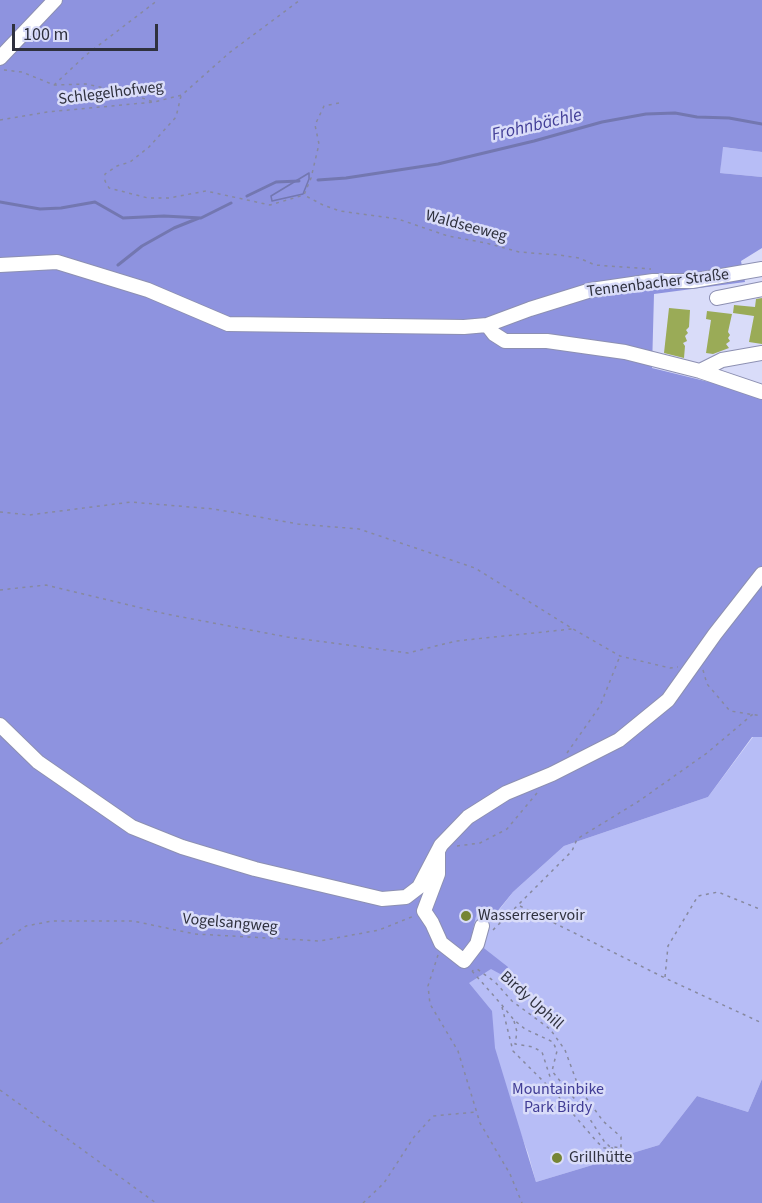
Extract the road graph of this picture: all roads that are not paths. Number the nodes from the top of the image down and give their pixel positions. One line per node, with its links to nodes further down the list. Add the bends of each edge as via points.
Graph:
1 (55, 0): 2 (street)
2 (0, 58)
3 (0, 265): 7 (street, Tennenbacher Straße, via 57,262 148,290 228,324)
4 (762, 269): 7 (street, Tennenbacher Straße, via 692,281 653,281 591,290)
5 (762, 289): 6 (street)
6 (717, 298)
7 (487, 325): 9 (street, via 505,341 547,341 625,352)
8 (762, 353): 9 (street, via 722,360)
9 (700, 370): 10 (street)
10 (762, 392)
11 (762, 574): 13 (street, via 668,700 619,740 506,793 468,818)
12 (0, 725): 13 (street, via 38,762 132,828 182,848 255,869 382,899 406,897 419,887)
13 (438, 849): 14 (street, via 438,874 424,911 441,943 464,961)
14 (487, 929)

